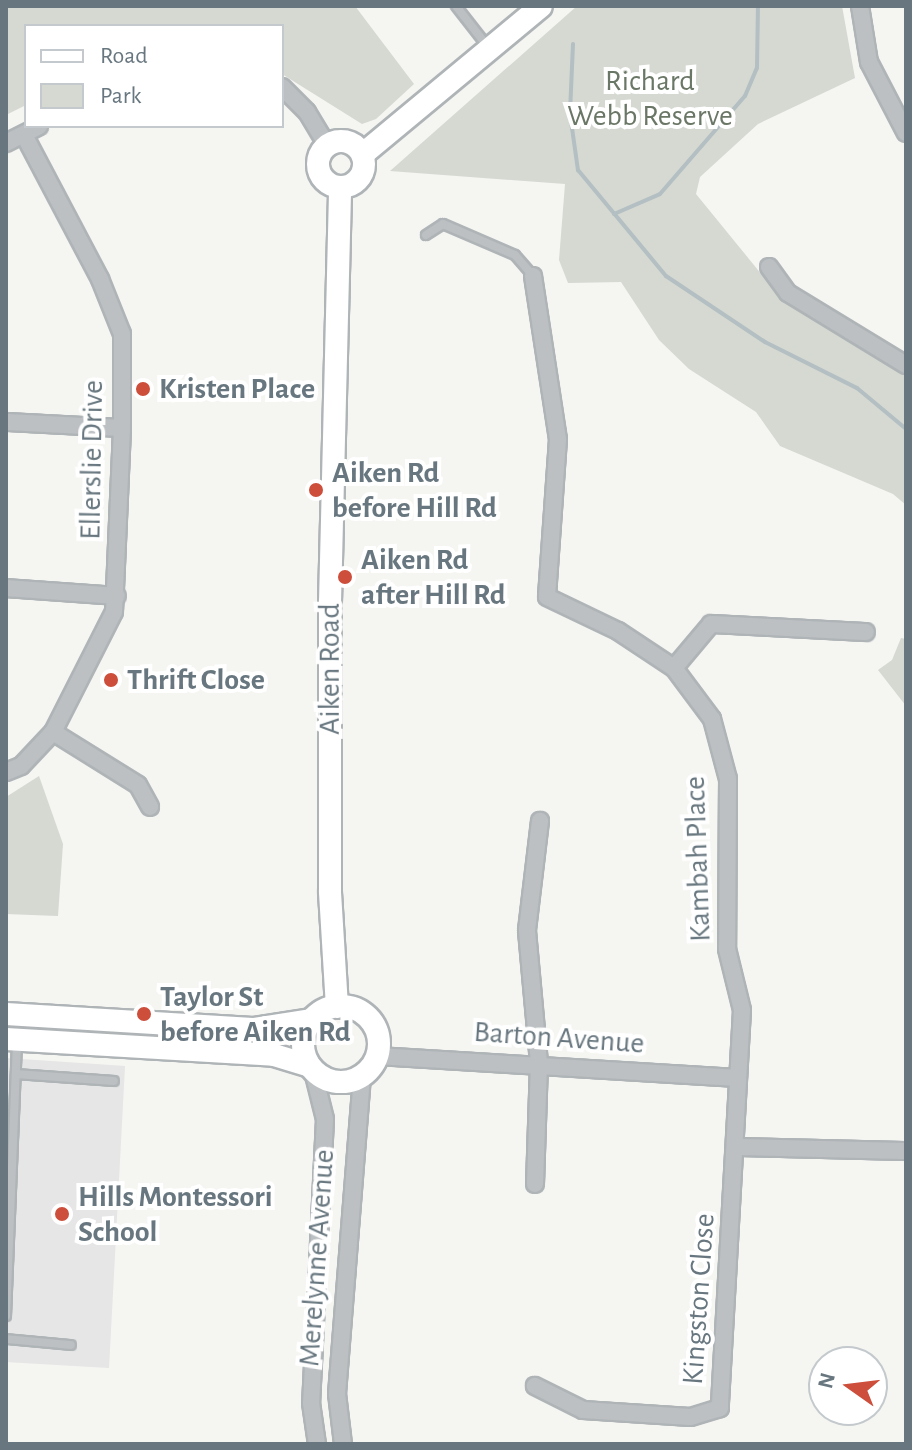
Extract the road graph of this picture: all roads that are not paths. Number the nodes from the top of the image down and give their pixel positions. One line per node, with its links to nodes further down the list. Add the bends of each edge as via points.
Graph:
1 (456, 6): 4 (lane)
2 (541, 6): 4 (street)
3 (860, 6): 7 (street, via 869,62)
4 (491, 51): 11 (street)
5 (284, 89): 10 (street)
6 (36, 128): 8 (street)
7 (906, 133)
8 (24, 135): 9 (street); 18 (street, Ellerslie Drive, via 100,279 122,334)
9 (6, 143)
10 (327, 145): 11 (street, via 345,140); 12 (street, via 318,168 327,182)
11 (363, 154): 12 (street, via 359,179)
12 (340, 187): 27 (street, Aiken Road, via 330,602 330,891)
13 (426, 235): 15 (lane, via 443,224 515,255)
14 (769, 267): 16 (street, via 788,293)
15 (533, 276): 22 (street, Kambah Place, via 558,439 547,597 618,631)
16 (906, 365)
17 (6, 422): 18 (street)
18 (122, 428): 20 (street, Ellerslie Drive)
19 (6, 588): 20 (street)
20 (117, 596): 23 (street, Ellerslie Drive, via 114,612)
21 (866, 632): 22 (street, via 711,624)
22 (674, 668): 36 (street, Kambah Place, via 712,719 728,779 727,949 742,1010)
23 (53, 732): 24 (street, Ellerslie Drive, via 21,766); 25 (street, via 138,785)
24 (6, 772)
25 (150, 807)
26 (540, 821): 32 (street, via 527,930)
27 (337, 1007): 29 (street); 31 (street, via 361,1012 371,1021)
28 (6, 1014): 29 (street, via 253,1029)
29 (312, 1020): 33 (street, via 303,1043)
30 (12, 1039): 33 (street, via 274,1055); 34 (lane)
31 (377, 1056): 32 (street, Barton Avenue); 35 (street)
32 (539, 1063): 36 (street, Barton Avenue); 40 (street)
33 (311, 1068): 35 (street, via 337,1082); 41 (street, Merelynne Avenue, via 325,1119)
34 (16, 1074): 37 (lane); 43 (lane)
35 (362, 1076): 42 (street, Merelynne Avenue)
36 (737, 1078): 38 (street, Kambah Place)
37 (114, 1081)
38 (737, 1147): 39 (street); 46 (street, Kingston Close, via 720,1408 690,1417 583,1410)
39 (906, 1151)
40 (535, 1184)
41 (316, 1304): 42 (street); 48 (street, Merelynne Avenue)
42 (342, 1306): 47 (street, Merelynne Avenue)
43 (6, 1316)
44 (6, 1339): 45 (lane)
45 (71, 1345)
46 (535, 1386)
47 (339, 1427): 48 (street); 49 (street, Merelynne Avenue)
48 (315, 1438)
49 (343, 1444)

